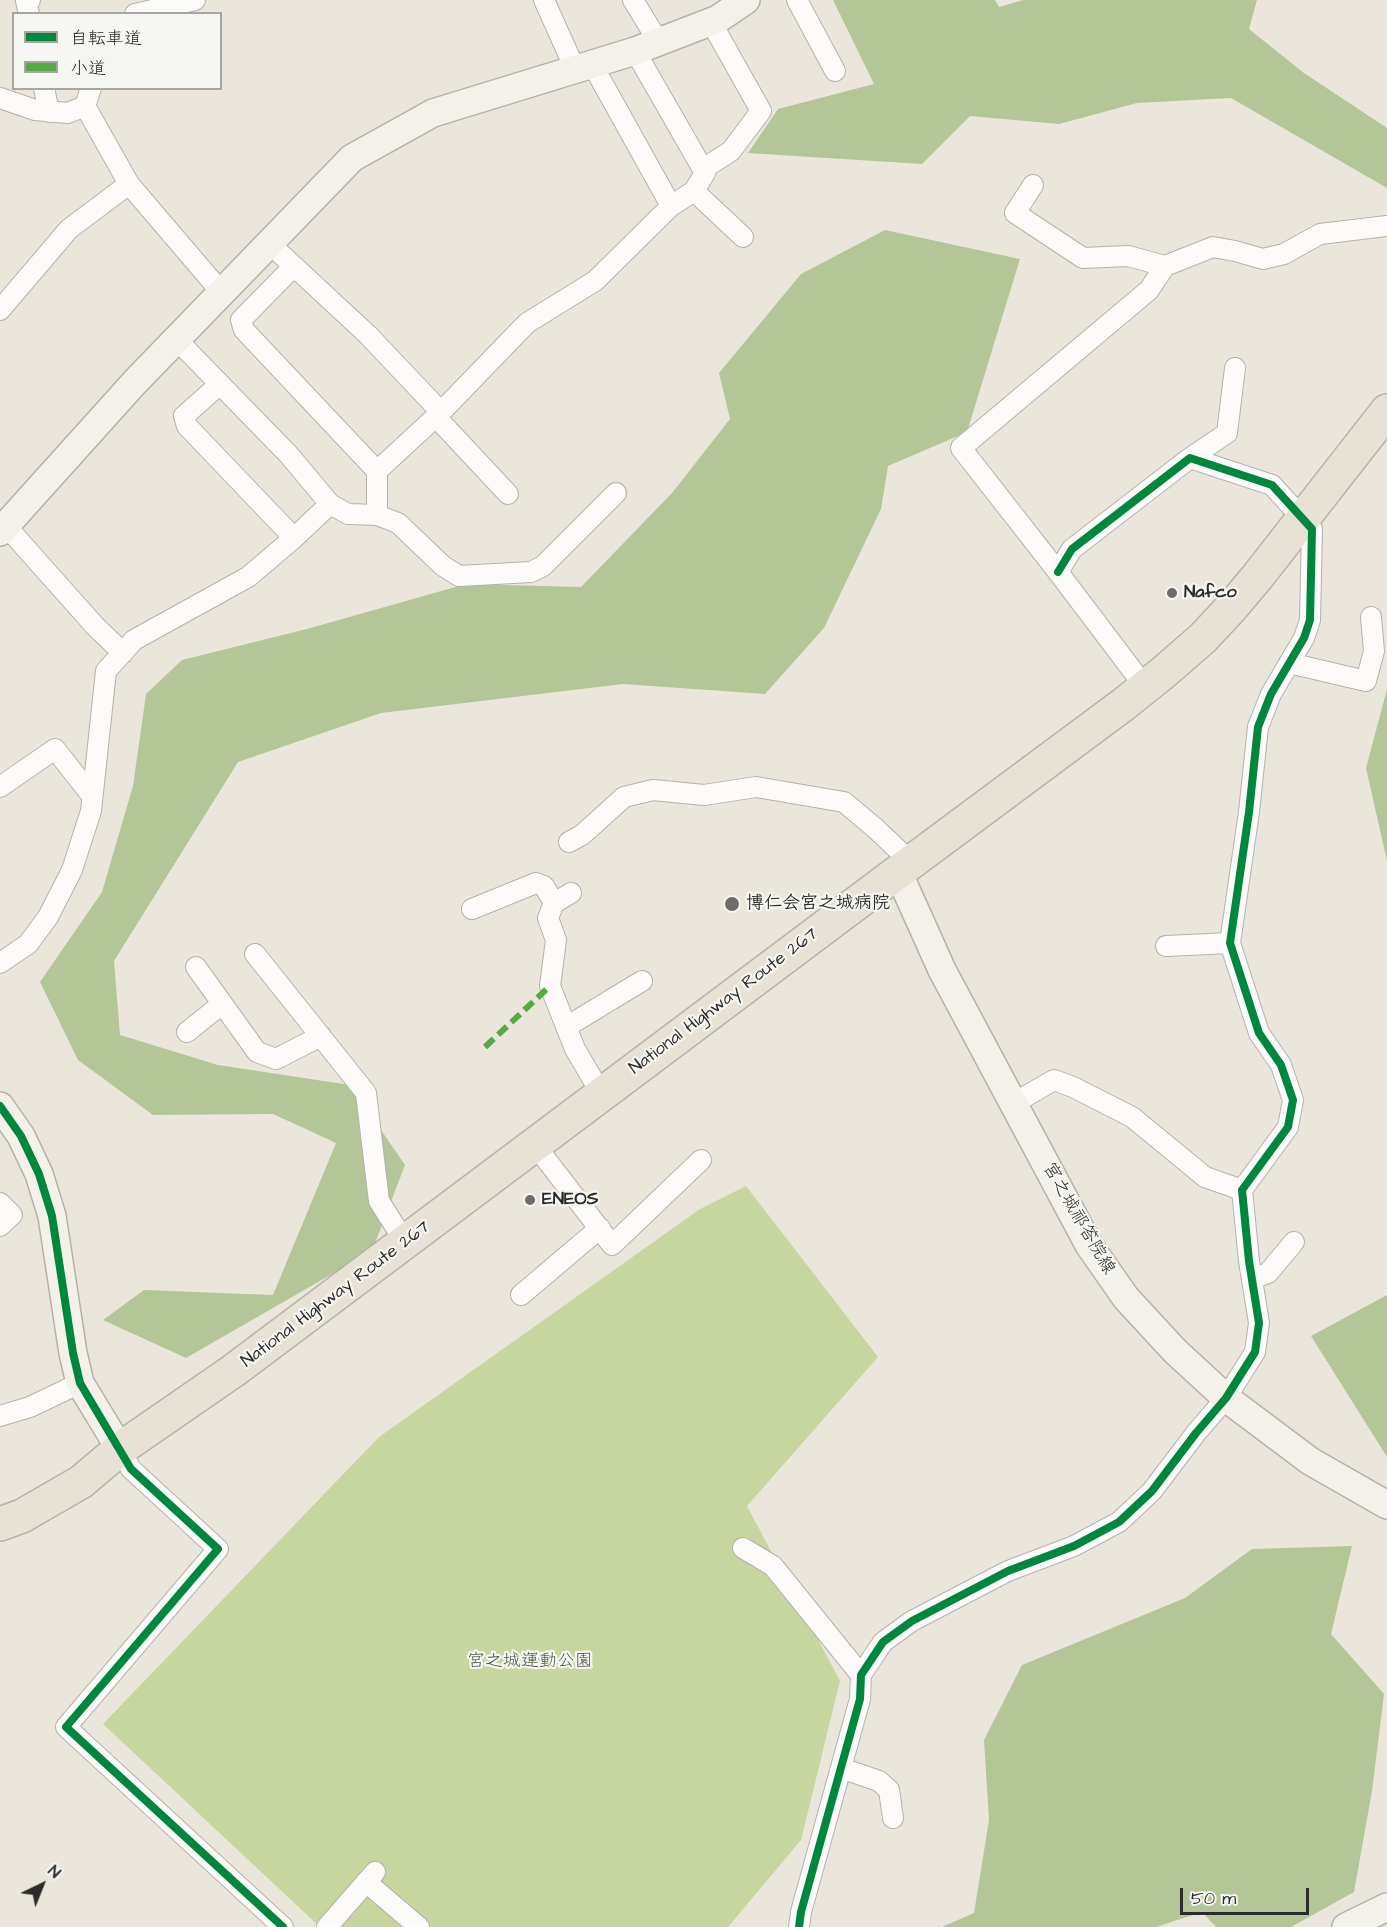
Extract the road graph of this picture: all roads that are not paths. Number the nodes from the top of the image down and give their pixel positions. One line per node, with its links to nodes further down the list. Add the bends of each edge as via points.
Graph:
1 (30, 0): 7 (street, via 26,1)
2 (195, 0): 8 (street)
3 (544, 0): 11 (street)
4 (633, 0): 10 (street)
5 (746, 0): 9 (street)
6 (797, 0): 12 (street)
7 (29, 12)
8 (144, 12)
9 (711, 22): 10 (street); 17 (street, via 761,111 731,151)
10 (647, 46): 11 (street); 17 (street)
11 (583, 66): 21 (street); 24 (street, via 433,113 352,158)
12 (835, 71)
13 (44, 90): 16 (street)
14 (88, 97): 16 (street, via 68,112); 18 (street)
15 (0, 98): 16 (street)
16 (49, 112)
17 (703, 169): 20 (street, via 705,173)
18 (129, 184): 27 (street); 28 (street, via 69,230)
19 (1033, 185): 26 (street, via 1015,213 1083,258 1128,256)
20 (694, 191): 21 (street); 23 (street)
21 (671, 206): 33 (street, via 595,281 527,323)
22 (1387, 226): 26 (street, via 1320,234 1284,254 1263,259 1213,247)
23 (743, 237)
24 (270, 244): 25 (street); 27 (street)
25 (294, 266): 33 (street, via 368,335); 35 (street, via 241,320 244,330)
26 (1165, 266): 43 (street, via 1149,290 961,448)
27 (222, 294): 29 (street)
28 (0, 310)
29 (177, 340): 31 (street); 41 (street)
30 (1235, 368): 34 (street, via 1227,433)
31 (220, 384): 38 (street); 42 (street, via 184,416 187,426)
32 (1387, 411): 40 (highway, National Highway Route 267)
33 (438, 414): 35 (street); 36 (street)
34 (1190, 458): 40 (street, via 1272,485); 43 (street, via 1072,549)
35 (377, 471): 39 (street)
36 (508, 494)
37 (616, 494): 39 (street, via 543,566 531,572 459,576 398,524)
38 (330, 504): 39 (street, via 348,514); 42 (street)
39 (376, 515)
40 (1304, 518): 46 (street, via 1313,536 1310,620); 47 (highway, National Highway Route 267, via 1233,607)
41 (3, 529): 45 (street)
42 (294, 538): 45 (street, via 248,577 134,640)
43 (1058, 572): 47 (street)
44 (1371, 617): 46 (street, via 1374,651 1366,681)
45 (123, 653): 49 (street, via 106,671)
46 (1289, 663): 55 (street, via 1258,727)
47 (1145, 687): 51 (highway, National Highway Route 267)
48 (0, 787): 49 (street, via 55,749)
49 (92, 796): 58 (street, via 72,870 48,916 28,944)
50 (569, 842): 51 (street, via 624,797 653,789 704,795 756,788 844,802 875,828)
51 (904, 867): 65 (highway, National Highway Route 267); 66 (street, 宮之城祁答院線, via 942,970)
52 (571, 893): 53 (street)
53 (554, 903): 54 (street, via 543,886 536,883); 62 (street, via 548,918 556,940 550,986)
54 (471, 909)
55 (1230, 943): 56 (street); 70 (street, via 1259,1033 1281,1065 1293,1100 1288,1127)
56 (1166, 946)
57 (255, 954): 64 (street)
58 (0, 963)
59 (196, 967): 61 (street)
60 (642, 981): 62 (street)
61 (222, 1004): 63 (street); 64 (street, via 257,1052 276,1059)
62 (566, 1027): 65 (street)
63 (187, 1032)
64 (321, 1036): 74 (street, via 366,1093 379,1201)
65 (602, 1095): 68 (highway, National Highway Route 267)
66 (1014, 1103): 70 (street, via 1054,1080 1073,1087 1132,1117 1205,1177); 79 (street, 宮之城祁答院線, via 1089,1245 1126,1298)
67 (0, 1106): 78 (street, via 21,1136 39,1174 52,1216)
68 (535, 1145): 73 (street); 74 (highway, National Highway Route 267)
69 (701, 1160): 73 (street, via 612,1245)
70 (1242, 1190): 76 (street)
71 (0, 1203): 72 (street, via 12,1215)
72 (0, 1226)
73 (600, 1228): 77 (street)
74 (405, 1242): 81 (highway, National Highway Route 267, via 233,1371)
75 (1294, 1242): 76 (street, via 1268,1273)
76 (1252, 1279): 79 (street, via 1258,1323 1255,1352)
77 (521, 1295)
78 (80, 1383): 80 (street, via 30,1407); 81 (street)
79 (1226, 1398): 82 (street, 宮之城祁答院線, via 1310,1461); 85 (street, via 1152,1491 1119,1522 1074,1546 1008,1571 912,1621 883,1642)
80 (0, 1416)
81 (120, 1449): 83 (highway, National Highway Route 267, via 81,1482 22,1516); 89 (street, via 131,1469 218,1549 66,1727)
82 (1387, 1505)
83 (0, 1524)
84 (743, 1548): 85 (street, via 773,1566)
85 (861, 1675): 86 (street, via 860,1699)
86 (841, 1768): 87 (street, via 879,1781 889,1790); 92 (street)
87 (893, 1818)
88 (1387, 1907): 93 (street)
89 (283, 1927)
90 (327, 1927): 91 (street, via 370,1877)
91 (419, 1927)
92 (799, 1927)
93 (1347, 1927)

